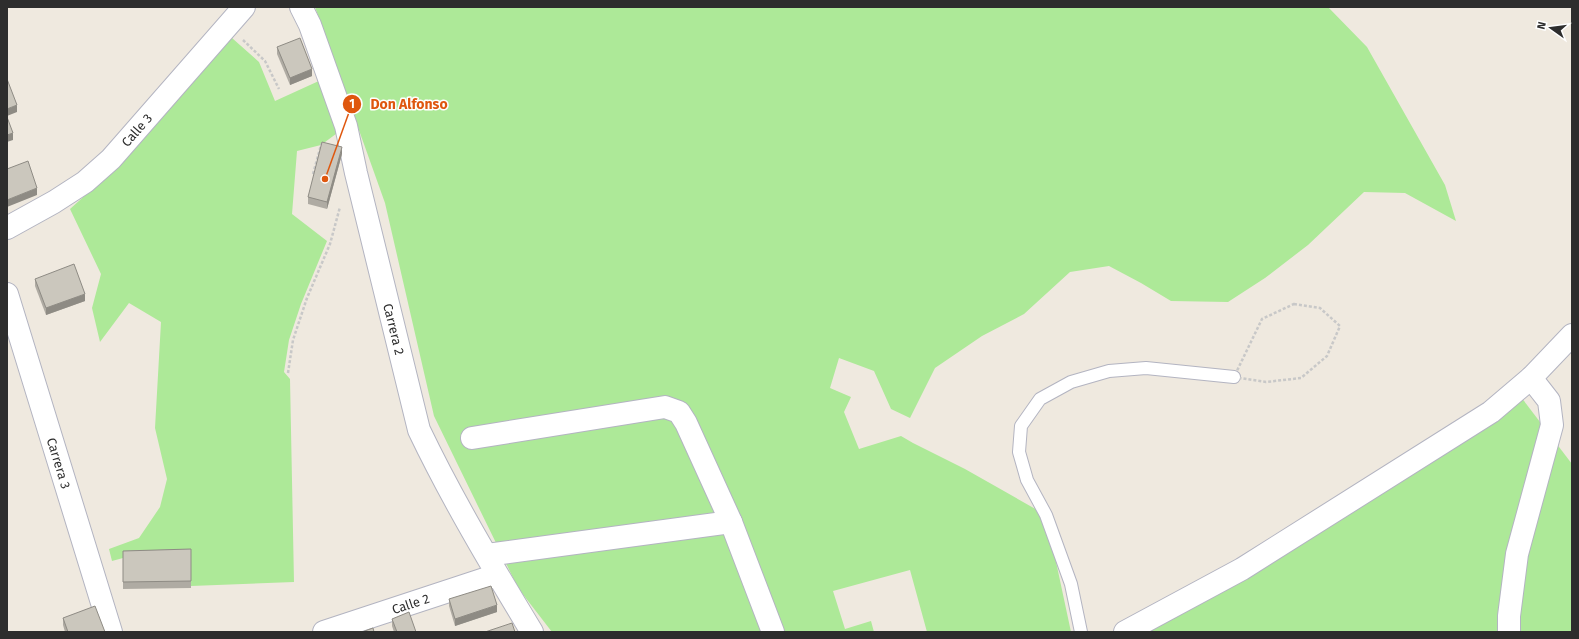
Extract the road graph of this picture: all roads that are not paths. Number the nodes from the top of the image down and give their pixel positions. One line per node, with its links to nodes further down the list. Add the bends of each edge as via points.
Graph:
1 (244, 7): 3 (street, Calle 3, via 111,159 85,182)
2 (301, 7): 10 (street, Carrera 2, via 310,25 346,126 419,430)
3 (7, 228)
4 (7, 294): 12 (street, Carrera 3)
5 (1572, 334): 7 (street)
6 (1234, 377): 16 (lane, via 1146,368 1109,371 1071,382 1040,399 1021,426 1018,452 1027,480 1046,515 1071,584)
7 (1531, 378): 17 (street, via 1491,412 1242,569); 18 (street, via 1549,401 1552,425 1517,554)
8 (472, 438): 9 (street, via 665,407 679,412 686,423)
9 (731, 522): 10 (street); 15 (street)
10 (487, 555): 11 (street, Carrera 2)
11 (498, 575): 13 (street, Calle 2); 14 (street, Carrera 2)
12 (111, 632)
13 (324, 632)
14 (532, 632)
15 (773, 632)
16 (1081, 632)
17 (1125, 632)
18 (1509, 632)

